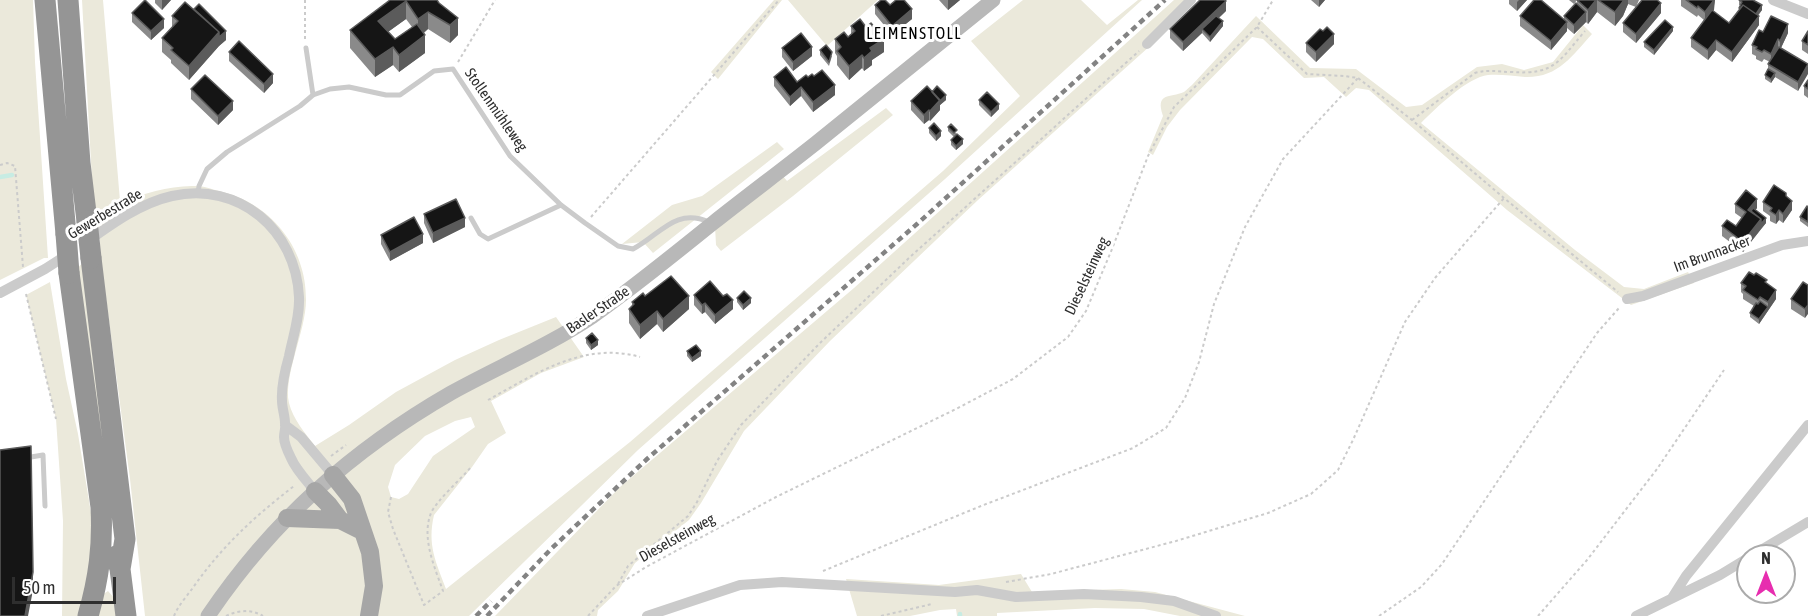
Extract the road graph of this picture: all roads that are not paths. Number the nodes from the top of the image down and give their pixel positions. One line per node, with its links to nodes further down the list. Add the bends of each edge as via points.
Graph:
1 (45, 0): 23 (highway, bridge, via 69,273)
2 (68, 0): 30 (highway, bridge, via 80,163 125,539)
3 (993, 0): 13 (street, Basler Straße)
4 (1191, 0): 7 (street)
5 (1773, 0): 6 (street)
6 (1808, 14)
7 (1147, 44)
8 (306, 48): 9 (lane)
9 (313, 95): 10 (lane, Stollenmühleweg, via 207,169); 11 (lane, Stollenmühleweg, via 349,87 399,95 434,72 453,69 510,156)
10 (198, 194): 15 (street, Gewerbestraße, via 169,196 139,208 45,269); 17 (street, Gewerbestraße, via 222,196 259,214 282,240 290,258 299,296 283,382)
11 (561, 205): 12 (lane, via 488,239 480,234); 13 (lane, Stollenmühleweg, via 618,246 633,249 679,218 700,218)
12 (471, 218)
13 (713, 224): 20 (street, Basler Straße, via 591,317 424,410)
14 (1808, 241): 16 (street, Im Brunnacker, via 1782,245)
15 (0, 293)
16 (1627, 299)
17 (285, 425): 20 (street); 21 (street, Gewerbestraße, via 284,438 291,460)
18 (1808, 425): 31 (street)
19 (21, 459): 22 (lane, via 42,455)
20 (333, 475): 21 (street, Basler Straße); 27 (main road, via 352,499)
21 (310, 484): 24 (street, Basler Straße); 25 (main road)
22 (45, 506)
23 (101, 507): 30 (highway); 32 (highway, via 101,564)
24 (286, 518): 25 (main road); 34 (street, Basler Straße, via 263,542)
25 (340, 520): 27 (main road)
26 (1808, 522): 28 (street)
27 (362, 531): 35 (main road, via 373,568)
28 (1772, 544)
29 (1736, 565): 31 (street)
30 (120, 569): 33 (highway)
31 (1672, 598): 38 (street)
32 (88, 616)
33 (126, 616)
34 (208, 616)
35 (369, 616)
36 (647, 616): 37 (street, via 740,585 782,582 977,590 1016,597 1141,597 1174,602)
37 (1216, 616)
38 (1636, 616)

